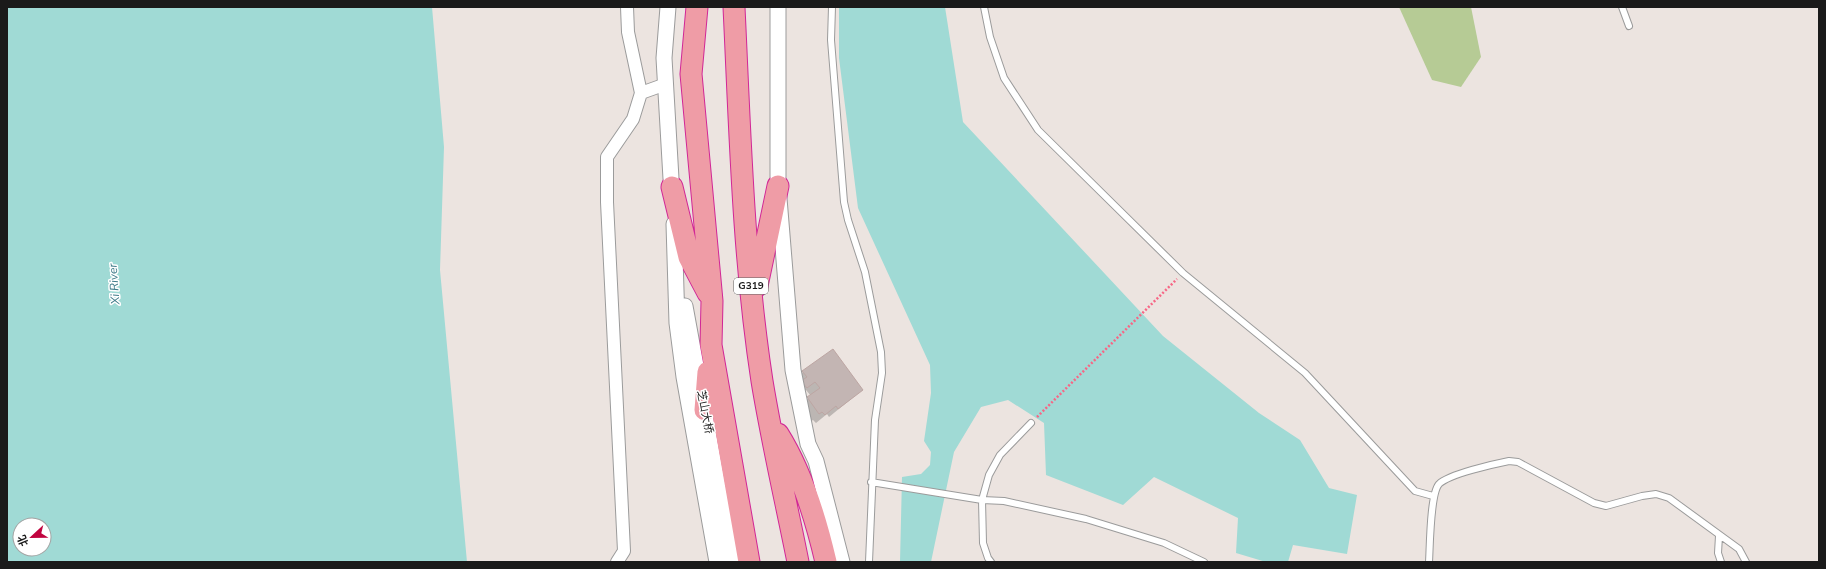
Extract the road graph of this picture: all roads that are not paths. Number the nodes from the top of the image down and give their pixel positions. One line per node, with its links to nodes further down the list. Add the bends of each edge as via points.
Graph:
1 (627, 7): 11 (street, via 628,32)
2 (668, 7): 10 (street, via 664,58)
3 (697, 7): 15 (highway, via 691,74)
4 (734, 7): 16 (highway, G319, via 744,208)
5 (778, 7): 13 (street)
6 (832, 7): 21 (lane, via 831,40 844,202 865,272 881,359 882,374 875,420)
7 (984, 7): 22 (lane, via 990,37 1004,78 1038,130 1183,273 1305,373 1415,491)
8 (1622, 7): 9 (lane)
9 (1628, 26)
10 (666, 84): 11 (street); 12 (street)
11 (641, 93): 25 (street, via 633,119 607,157 624,551)
12 (672, 186): 14 (street); 15 (highway, via 689,257)
13 (778, 186): 16 (highway); 31 (street, via 792,370 808,444 816,461)
14 (676, 262): 18 (street, 芝山大桥); 26 (street, via 678,323 684,377)
15 (712, 301): 17 (highway)
16 (753, 308): 19 (highway, G319)
17 (711, 345): 18 (highway); 28 (highway)
18 (705, 410): 27 (street, 芝山大桥)
19 (770, 423): 29 (highway, G319); 30 (highway, via 791,454 808,499)
20 (1031, 423): 23 (lane, via 1000,455 989,476)
21 (872, 482): 23 (lane); 32 (lane)
22 (1433, 496): 24 (lane, via 1439,484 1450,477 1496,463 1514,461 1594,504 1606,506 1656,494 1668,498); 35 (lane)
23 (982, 500): 33 (lane, via 983,543); 34 (lane, via 1004,501 1086,518 1164,543)
24 (1719, 536): 36 (lane, via 1718,552); 37 (lane, via 1739,549)
25 (617, 562)
26 (717, 562)
27 (732, 562)
28 (749, 562)
29 (798, 562)
30 (826, 562)
31 (842, 562)
32 (869, 562)
33 (991, 562)
34 (1204, 562)
35 (1429, 562)
36 (1722, 562)
37 (1746, 562)

